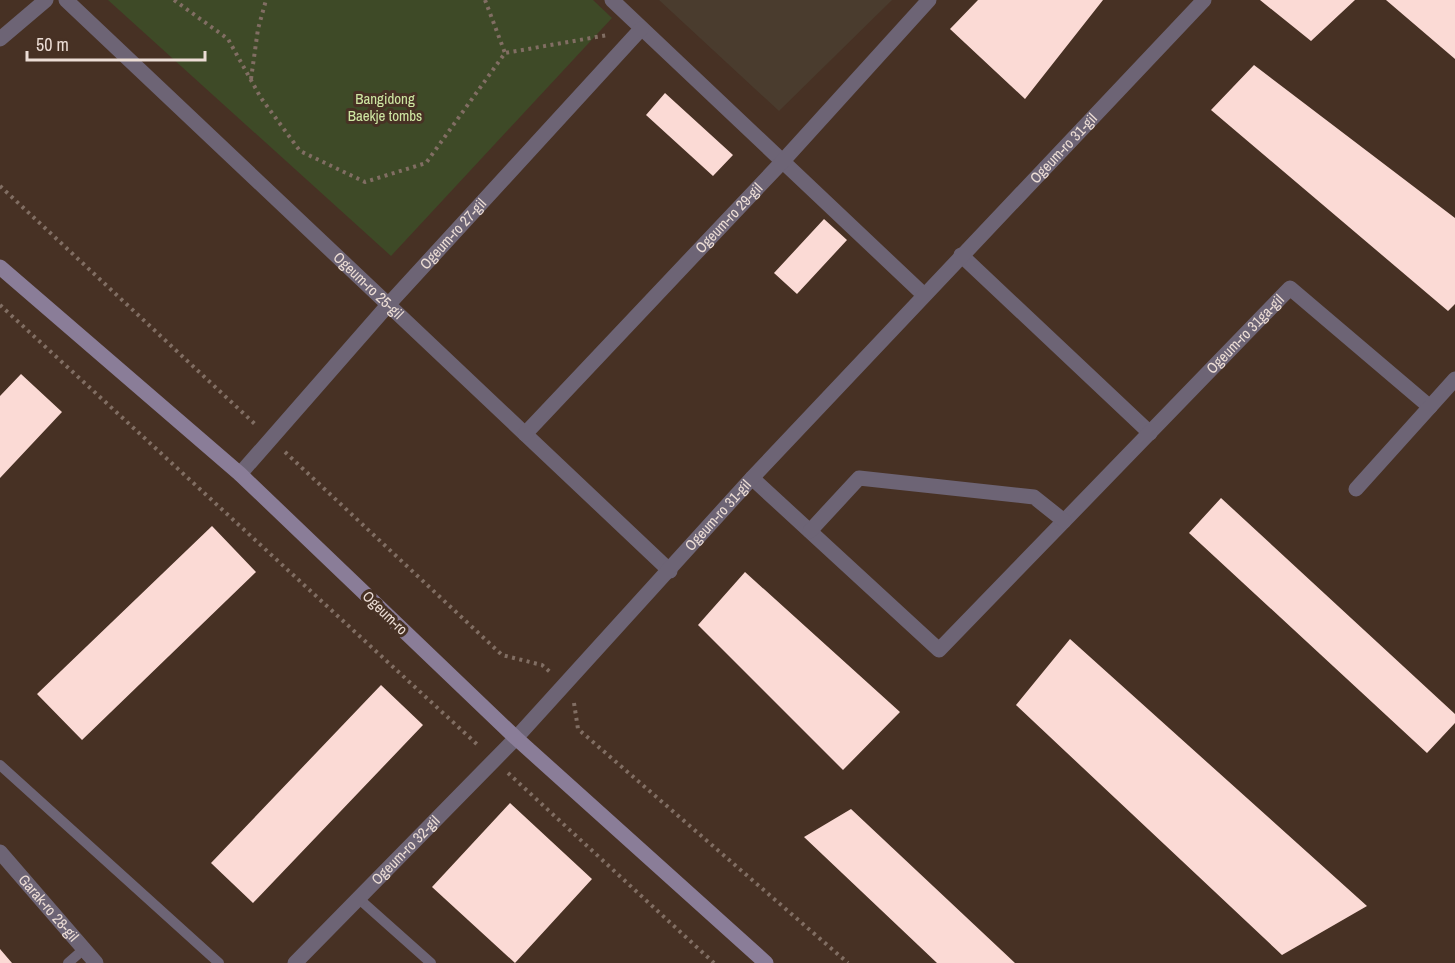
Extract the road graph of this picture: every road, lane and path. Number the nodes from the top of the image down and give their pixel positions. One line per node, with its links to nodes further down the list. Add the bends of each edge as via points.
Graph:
1 (46, 0): 10 (street)
2 (66, 0): 19 (street, Ogeum-ro 25-gil)
3 (174, 0): 12 (path, via 228,39)
4 (266, 0): 12 (path)
5 (485, 0): 11 (path)
6 (612, 0): 9 (street)
7 (929, 0): 13 (street, Ogeum-ro 29-gil)
8 (1204, 0): 15 (street, Ogeum-ro 31-gil)
9 (641, 29): 11 (path); 13 (street); 19 (street, Ogeum-ro 27-gil)
10 (0, 39)
11 (505, 53): 12 (path, via 426,163 365,182 300,151)
12 (251, 80)
13 (782, 162): 17 (street); 23 (street, Ogeum-ro 29-gil)
14 (0, 186): 24 (path)
15 (961, 255): 17 (street, Ogeum-ro 31-gil); 22 (street)
16 (0, 267): 25 (main road, Ogeum-ro)
17 (924, 295): 26 (street, Ogeum-ro 31-gil)
18 (0, 305): 33 (path)
19 (388, 305): 23 (street, Ogeum-ro 25-gil); 24 (street, Ogeum-ro 27-gil)
20 (1455, 379): 21 (street)
21 (1430, 407): 22 (street, Ogeum-ro 31ga-gil, via 1290,288); 27 (street)
22 (1150, 433): 28 (street, Ogeum-ro 31ga-gil)
23 (525, 434): 30 (street, Ogeum-ro 25-gil)
24 (271, 439): 25 (street, Ogeum-ro 27-gil); 31 (path, via 502,655 542,664)
25 (240, 474): 32 (main road, Ogeum-ro)
26 (752, 478): 29 (street, Ogeum-ro 31ga-gil); 30 (street, Ogeum-ro 31-gil)
27 (1356, 489)
28 (1064, 521): 29 (street, via 1034,497 860,478); 29 (street, Ogeum-ro 31ga-gil, via 939,650)
29 (810, 531)
30 (670, 571): 31 (street, Ogeum-ro 31-gil)
31 (564, 686): 32 (street, Ogeum-ro 31-gil); 45 (path, via 573,696 578,729)
32 (516, 738): 33 (street, Ogeum-ro 32-gil); 44 (main road, Ogeum-ro)
33 (494, 760): 36 (street, Ogeum-ro 32-gil); 43 (path)
34 (0, 765): 40 (lane)
35 (0, 852): 37 (street, Garak-ro 28-gil)
36 (358, 898): 41 (street, Ogeum-ro 32-gil); 42 (lane)
37 (84, 949): 38 (lane); 39 (street, Garak-ro 28-gil)
38 (68, 963)
39 (96, 963)
40 (219, 963)
41 (295, 963)
42 (431, 963)
43 (714, 963)
44 (766, 963)
45 (848, 963)

